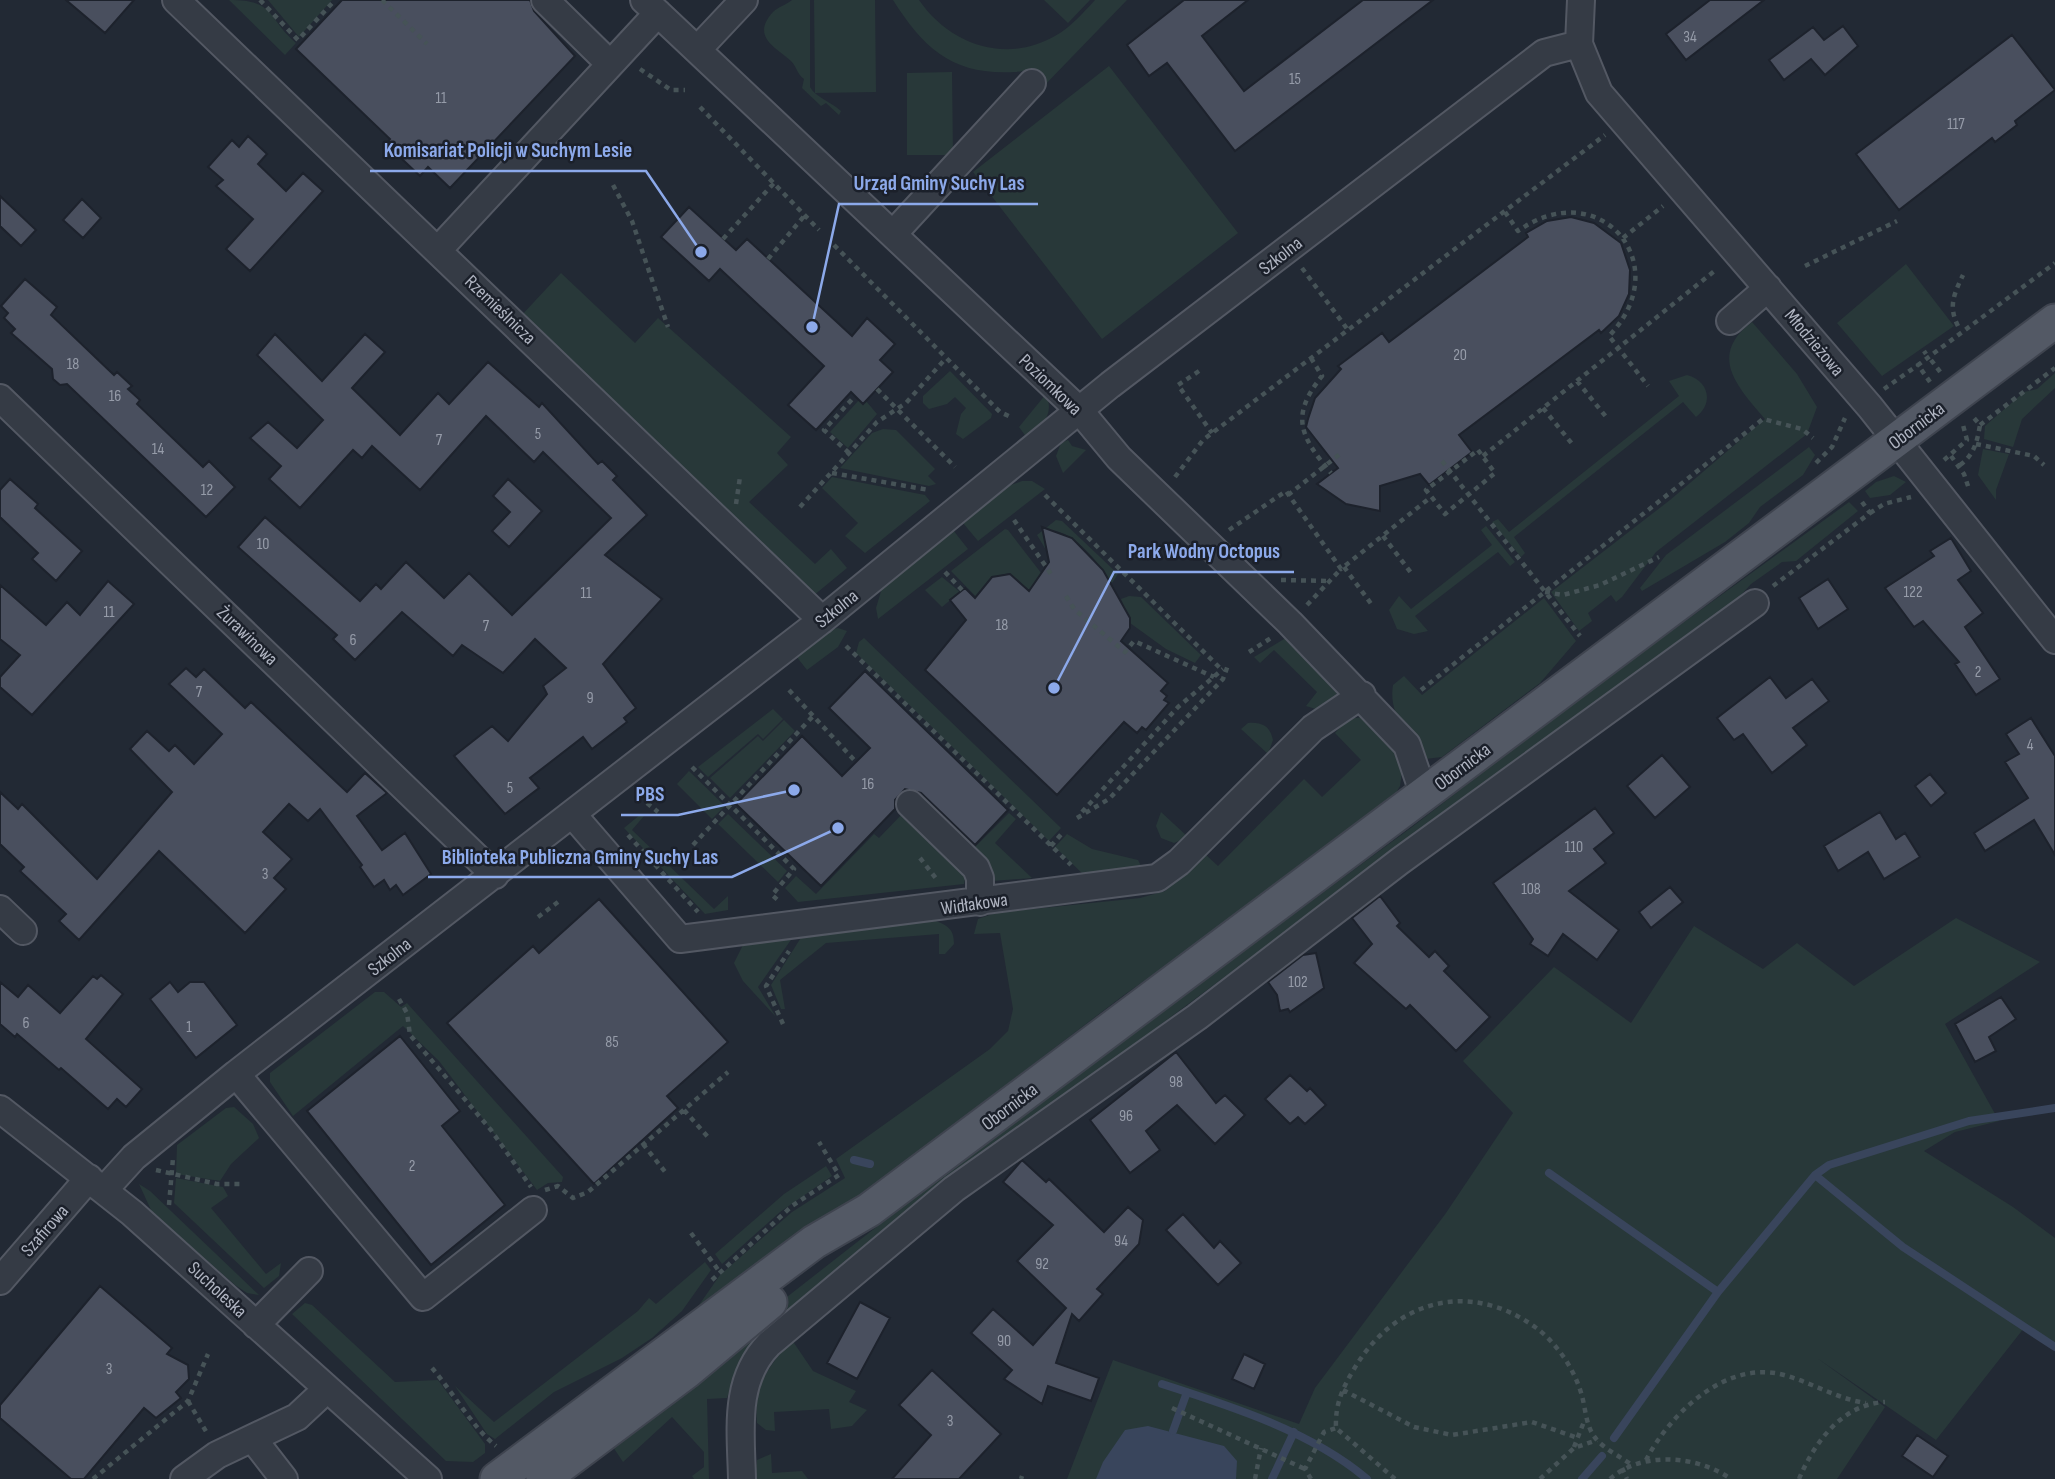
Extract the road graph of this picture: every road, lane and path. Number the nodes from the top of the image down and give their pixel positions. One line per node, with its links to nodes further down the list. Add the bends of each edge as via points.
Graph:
1 (176, 0): 28 (street, Rzemieślnicza)
2 (260, 0): 3 (path, via 298,40)
3 (335, 0)
4 (382, 0): 9 (path)
5 (545, 0): 12 (street)
6 (744, 0): 11 (street)
7 (1581, 0): 10 (street)
8 (651, 7): 11 (street, Poziomkowa); 12 (street)
9 (427, 44)
10 (1579, 44): 35 (street, Młodzieżowa, via 1599,93); 58 (street, Szkolna, via 1544,53)
11 (697, 50): 24 (street, Poziomkowa)
12 (623, 64): 14 (path, via 671,90); 28 (street)
13 (1032, 83): 24 (street)
14 (685, 90)
15 (700, 107): 17 (path)
16 (1609, 133): 20 (path)
17 (774, 183): 21 (path); 26 (path)
18 (613, 185): 39 (path, via 632,221)
19 (1664, 206): 25 (path)
20 (1504, 212): 25 (path, via 1518,230 1537,217 1559,211 1582,212 1603,220); 40 (path)
21 (805, 215): 23 (path); 29 (path)
22 (1896, 221): 31 (path)
23 (819, 230)
24 (893, 234): 58 (street, Poziomkowa)
25 (1623, 238): 41 (path, via 1637,276 1625,320 1609,336)
26 (723, 239)
27 (835, 245): 42 (path)
28 (439, 249): 107 (street, Rzemieślnicza)
29 (768, 259)
30 (2055, 263): 45 (path)
31 (1805, 266)
32 (1718, 268): 41 (path)
33 (1307, 275): 40 (path)
34 (1963, 275): 38 (path, via 1951,312)
35 (1768, 288): 36 (street); 64 (street, Młodzieżowa)
36 (1730, 321)
37 (2055, 321): 64 (main road, Obornicka)
38 (1958, 326)
39 (668, 327)
40 (1348, 330): 43 (path)
41 (1618, 348): 49 (path); 51 (path)
42 (946, 358): 57 (path); 60 (path, via 1000,412)
43 (1311, 358): 62 (path); 75 (path, via 1322,376 1303,410 1303,429 1309,447)
44 (1931, 360): 48 (path)
45 (1918, 365): 50 (path); 53 (path)
46 (2055, 368): 65 (path, via 1980,425)
47 (1199, 371): 62 (path, via 1178,385)
48 (1943, 377)
49 (1577, 381): 56 (path); 61 (path)
50 (1933, 385)
51 (1648, 386)
52 (877, 389): 57 (path)
53 (1883, 390)
54 (855, 396): 67 (path, via 824,430)
55 (0, 398): 133 (street, Żurawinowa)
56 (1544, 408): 66 (path); 69 (path)
57 (897, 409): 67 (path, via 877,422); 76 (path)
58 (1080, 411): 107 (street, Szkolna); 117 (street, Poziomkowa, via 1119,458)
59 (1958, 417): 70 (path, via 1967,440)
60 (1013, 418)
61 (1607, 418)
62 (1212, 433): 80 (path)
63 (1812, 438): 102 (path, via 1802,429 1763,419)
64 (1896, 440): 110 (street, Młodzieżowa); 121 (main road, Obornicka)
65 (1976, 444): 73 (path); 74 (path, via 2034,456)
66 (1573, 445)
67 (849, 453): 77 (path)
68 (1340, 454): 75 (path)
69 (1483, 456): 78 (path, via 1478,450); 84 (path, via 1495,473)
70 (1951, 456): 72 (path); 87 (path, via 1964,474)
71 (1442, 461): 78 (path)
72 (1943, 461)
73 (1960, 465)
74 (2044, 465)
75 (1325, 466): 79 (path); 83 (path)
76 (955, 467)
77 (832, 472): 81 (path); 89 (path)
78 (1450, 472): 84 (path); 88 (path, via 1426,490)
79 (1331, 473)
80 (1169, 484)
81 (929, 490)
82 (1045, 495): 113 (path)
83 (1289, 495): 92 (path, via 1286,491); 95 (path)
84 (1468, 495): 88 (path, via 1444,514); 102 (path)
85 (1856, 495): 90 (path)
86 (1918, 496): 90 (path, via 1899,499)
87 (1971, 496)
88 (1431, 497): 93 (path)
89 (800, 507)
90 (1870, 513): 104 (path)
91 (1014, 520): 98 (path)
92 (1224, 534)
93 (1383, 536): 95 (path); 97 (path)
94 (1659, 557): 102 (path, via 1600,585 1563,595)
95 (1342, 568): 100 (path); 105 (path)
96 (945, 572): 101 (path)
97 (1412, 573)
98 (1054, 577)
99 (1270, 580): 100 (path)
100 (1330, 581): 106 (path)
101 (962, 590)
102 (1545, 592): 108 (path); 116 (path)
103 (1066, 596): 114 (path, via 1074,609 1125,652 1134,641)
104 (1755, 603): 195 (street, via 1400,861 1197,1017 954,1189 769,1344 747,1376 740,1405)
105 (1373, 605)
106 (1301, 611)
107 (822, 620): 126 (street, Szkolna)
108 (1580, 636)
109 (1272, 637): 112 (path)
110 (2055, 640)
111 (846, 646): 130 (path)
112 (1249, 652)
113 (1222, 670): 114 (path); 114 (path, via 1228,665 1223,679 1108,799 1077,818 1178,706)
114 (1214, 677)
115 (789, 690): 118 (path)
116 (1421, 690)
117 (1362, 695): 121 (street, Poziomkowa, via 1407,745); 136 (street, Widłakowa, via 1313,728 1179,862 1157,878)
118 (813, 716): 119 (path); 124 (path)
119 (856, 762)
120 (692, 767): 124 (path)
121 (1424, 795): 160 (main road, Obornicka)
122 (647, 803): 125 (path)
123 (910, 804): 136 (street, via 976,868)
124 (729, 806): 129 (path); 138 (path, via 794,869 772,895)
125 (657, 812)
126 (573, 815): 133 (street, Szkolna); 136 (street, Widłakowa, via 680,939)
127 (619, 825): 140 (path)
128 (1064, 831): 130 (path)
129 (693, 845)
130 (1051, 846): 132 (path)
131 (920, 858): 134 (path)
132 (1076, 870)
133 (495, 874): 146 (street, Szkolna)
134 (940, 884)
135 (558, 902): 139 (path)
136 (980, 902)
137 (0, 909): 141 (street)
138 (787, 909)
139 (538, 917)
140 (703, 918)
141 (23, 931)
142 (792, 948): 144 (path, via 766,986)
143 (399, 999): 158 (path, via 407,1013 410,1035 491,1130)
144 (783, 1024)
145 (728, 1072): 148 (path)
146 (236, 1074): 156 (street, Szkolna); 158 (street, via 423,1297)
147 (0, 1109): 156 (street, Sucholeska)
148 (684, 1110): 149 (path); 151 (path)
149 (708, 1138)
150 (820, 1142): 163 (path, via 839,1175 792,1206)
151 (643, 1144): 154 (path); 158 (path, via 588,1192 573,1198 558,1186)
152 (173, 1154): 155 (path)
153 (145, 1167): 155 (path)
154 (666, 1173)
155 (172, 1175): 157 (path); 159 (path)
156 (96, 1184): 164 (street, Szafirowa); 166 (street, Sucholeska)
157 (242, 1184)
158 (537, 1200)
159 (169, 1206)
160 (869, 1210): 184 (main road, Obornicka, via 814,1242); 194 (main road, Obornicka, via 822,1258 686,1372)
161 (691, 1233): 163 (path)
162 (309, 1271): 166 (street)
163 (719, 1271): 165 (path)
164 (0, 1281)
165 (710, 1282)
166 (256, 1325): 169 (street, Sucholeska)
167 (208, 1354): 171 (path)
168 (432, 1368): 184 (path, via 458,1398)
169 (327, 1389): 178 (street, via 297,1417); 193 (street, Sucholeska)
170 (1343, 1390): 175 (path, via 1371,1344 1402,1315 1423,1306 1467,1303 1515,1315 1554,1345 1569,1364); 176 (path, via 1335,1408); 177 (path, via 1414,1427 1452,1435 1532,1422)
171 (188, 1401): 182 (path); 188 (path)
172 (1885, 1402): 173 (path)
173 (1866, 1403): 183 (path, via 1843,1400 1782,1374 1728,1380 1707,1391 1672,1421); 203 (path, via 1847,1413 1824,1436)
174 (1172, 1408): 180 (path)
175 (1586, 1418): 177 (path); 179 (path)
176 (1336, 1428): 187 (path, via 1324,1432); 198 (path)
177 (1578, 1438): 181 (path)
178 (253, 1439): 182 (street); 192 (street)
179 (1597, 1440): 181 (path); 185 (path)
180 (1261, 1448): 187 (path); 196 (path)
181 (1574, 1448): 199 (path)
182 (217, 1455): 191 (street)
183 (1646, 1460): 185 (path); 202 (path, via 1701,1465)
184 (498, 1464)
185 (1632, 1465): 186 (path)
186 (1622, 1468): 200 (path); 201 (path)
187 (1305, 1469): 197 (path)
188 (102, 1472): 189 (path); 190 (path)
189 (93, 1479)
190 (108, 1479)
191 (184, 1479)
192 (284, 1479)
193 (428, 1479)
194 (543, 1479)
195 (742, 1479)
196 (1255, 1479)
197 (1311, 1479)
198 (1395, 1479)
199 (1540, 1479)
200 (1610, 1479)
201 (1627, 1479)
202 (1731, 1479)
203 (1800, 1479)

